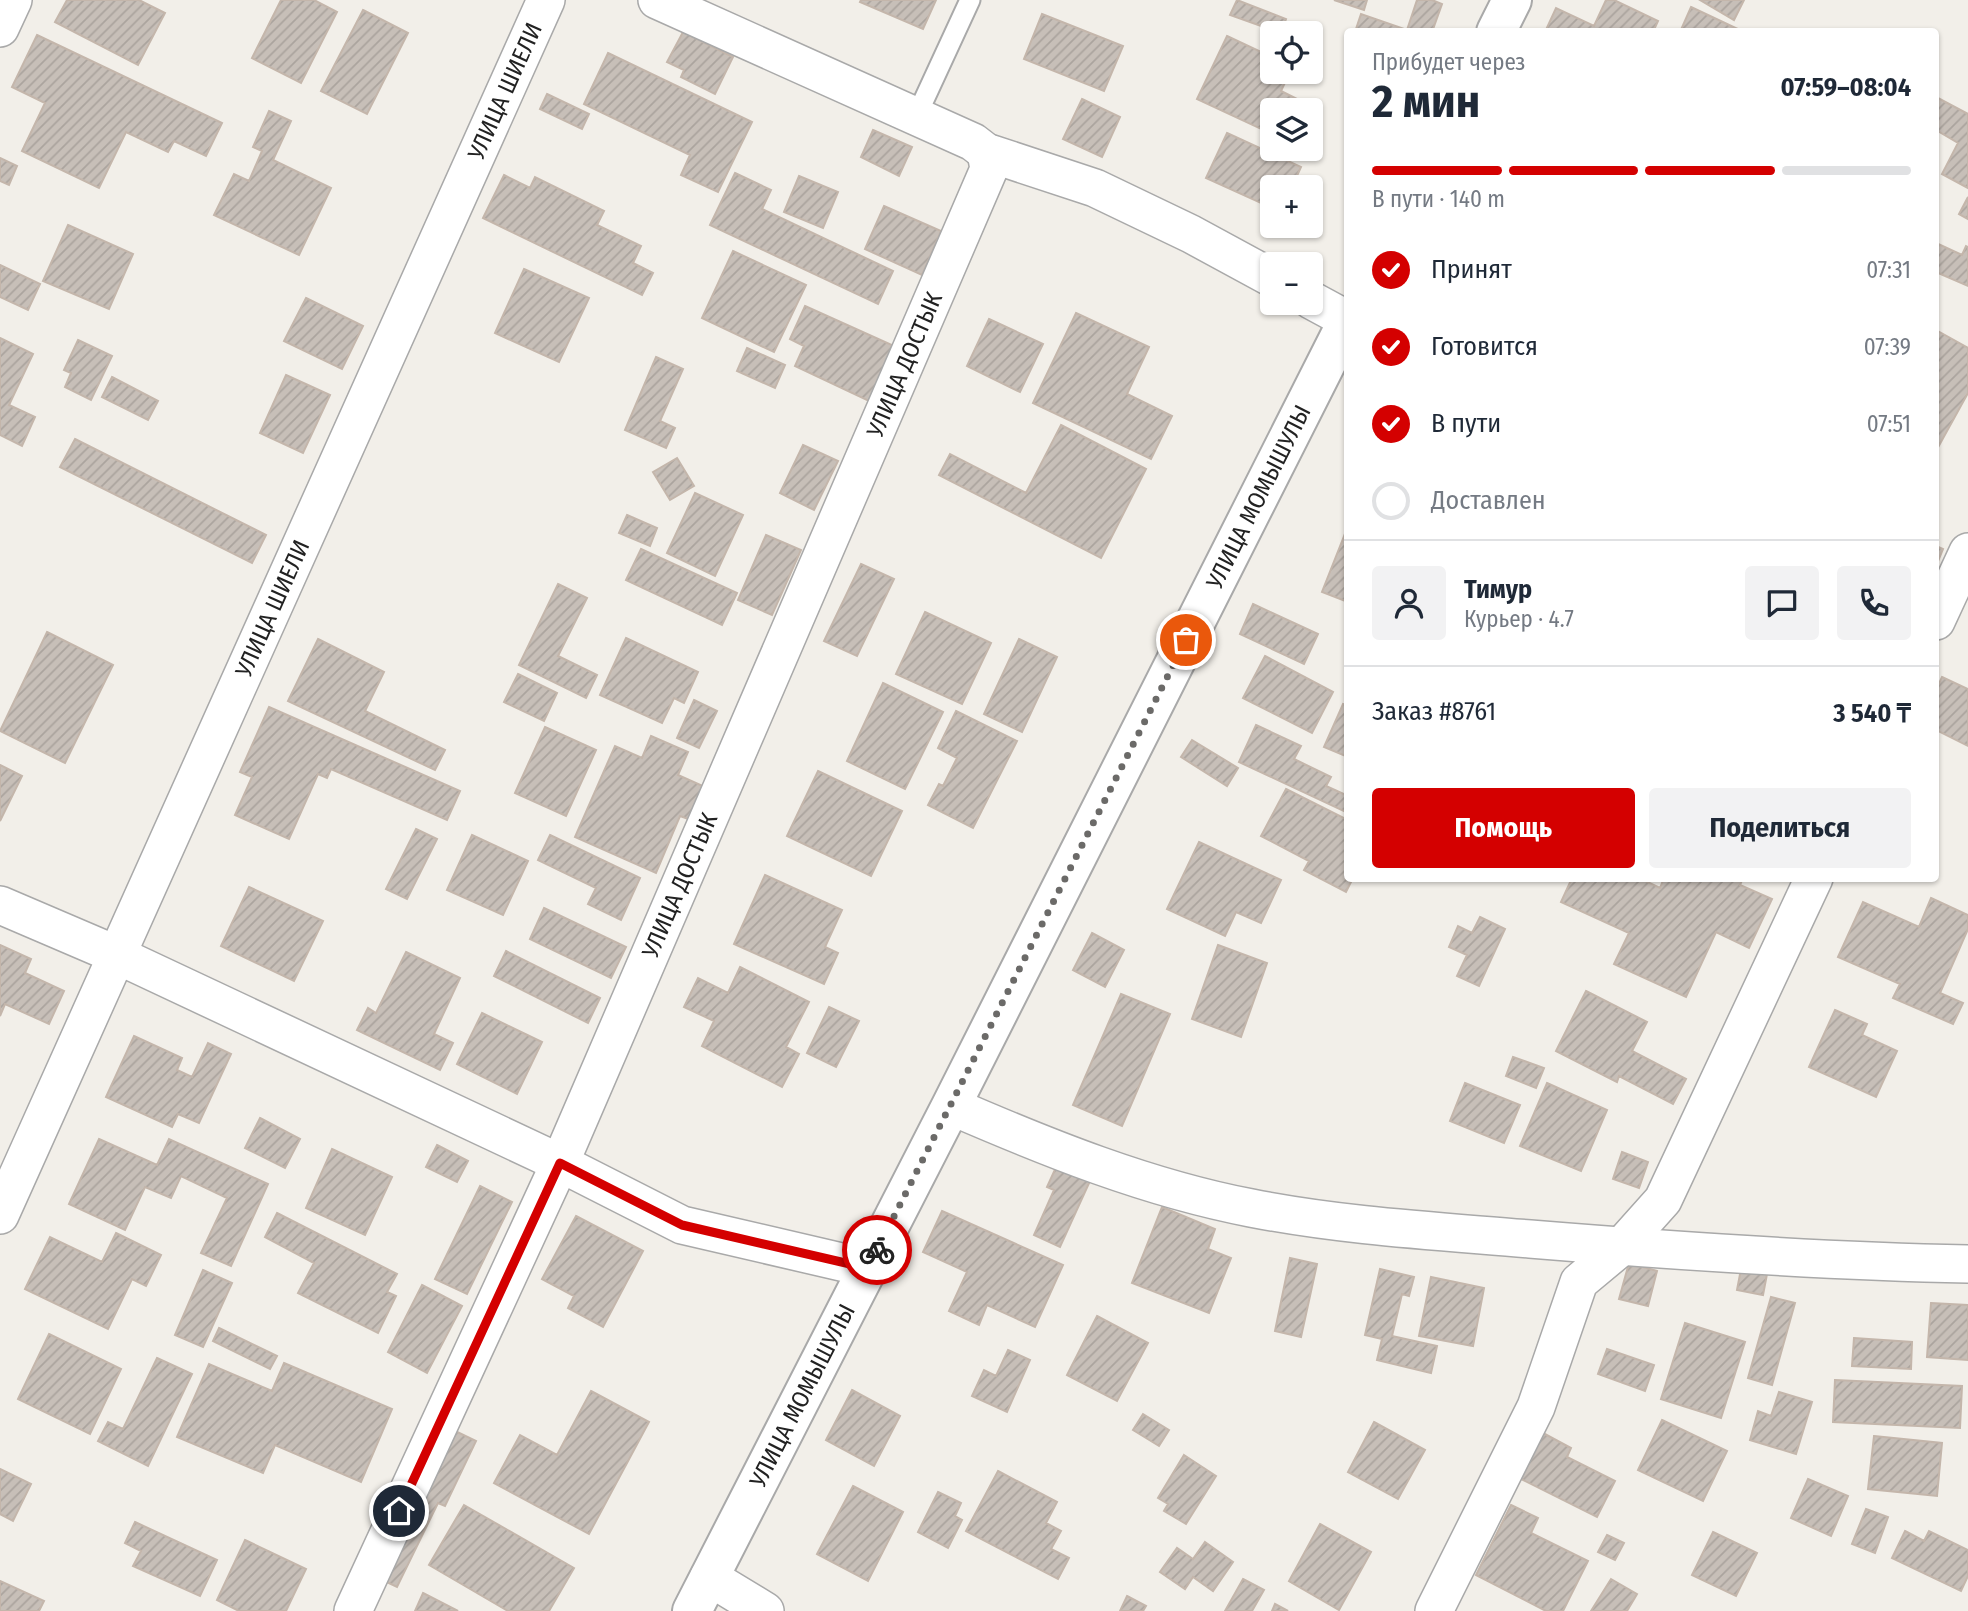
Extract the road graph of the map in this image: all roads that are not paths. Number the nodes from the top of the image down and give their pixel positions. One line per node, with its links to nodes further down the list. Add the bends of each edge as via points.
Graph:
1 (13, 0): 6 (street)
2 (546, 0): 18 (street, УЛИЦА ШИЕЛИ)
3 (657, 0): 8 (street)
4 (970, 0): 8 (lane)
5 (1512, 0): 7 (street)
6 (0, 28)
7 (1498, 28)
8 (916, 117): 9 (street)
9 (986, 152): 10 (street, via 1095,188); 20 (street, УЛИЦА ДОСТЫК, via 989,169)
10 (1260, 271)
11 (1323, 306): 12 (street)
12 (1344, 318)
13 (1344, 328): 19 (street, УЛИЦА МОМЫШУЛЫ)
14 (1968, 552): 15 (street)
15 (1939, 615)
16 (1812, 882): 22 (street, via 1663,1200)
17 (0, 905): 18 (street)
18 (117, 956): 20 (street); 21 (street, УЛИЦА ШИЕЛИ)
19 (951, 1107): 22 (street, via 1051,1149 1159,1185 1250,1208 1365,1225); 24 (street, УЛИЦА МОМЫШУЛЫ)
20 (560, 1163): 24 (street, via 682,1225); 26 (street, УЛИЦА ДОСТЫК)
21 (0, 1216)
22 (1621, 1247): 23 (street); 29 (street, via 1578,1283 1536,1407)
23 (1968, 1264)
24 (867, 1268): 25 (street, УЛИЦА МОМЫШУЛЫ)
25 (709, 1577): 27 (street, УЛИЦА МОМЫШУЛЫ); 28 (street)
26 (353, 1611)
27 (692, 1611)
28 (765, 1611)
29 (1434, 1611)

